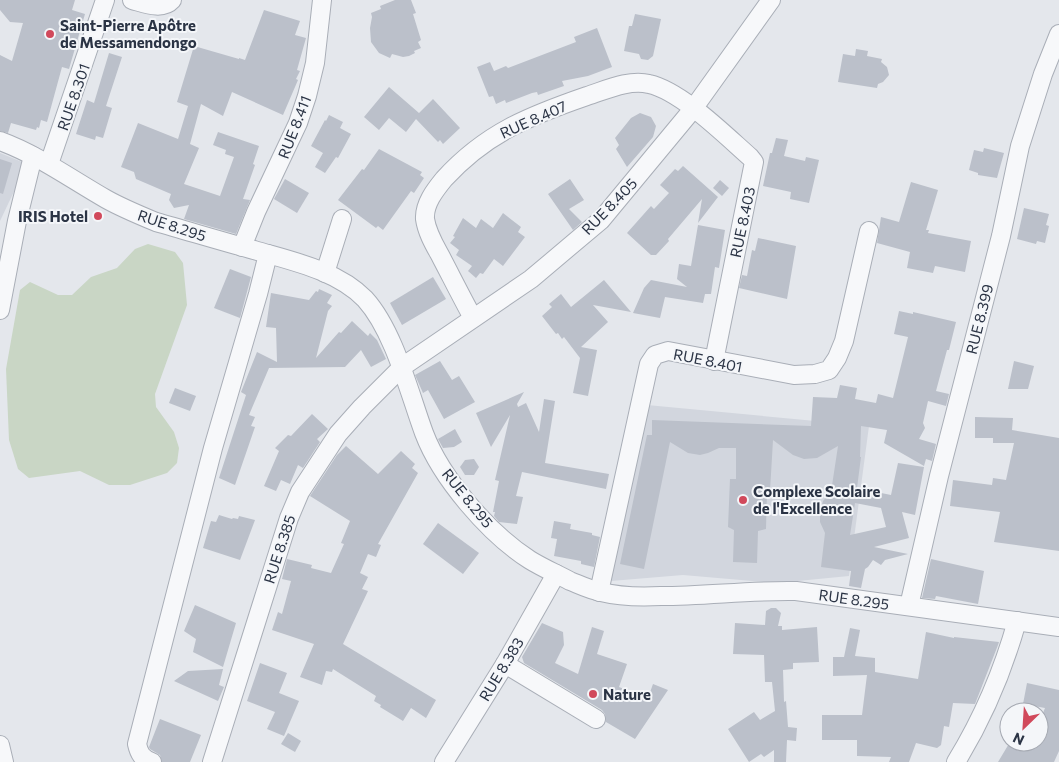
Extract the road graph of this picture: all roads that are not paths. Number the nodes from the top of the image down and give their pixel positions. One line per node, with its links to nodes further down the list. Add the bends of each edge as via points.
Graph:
1 (105, 0): 10 (street, RUE 8.301)
2 (132, 0): 3 (street, via 158,6)
3 (172, 0)
4 (322, 0): 13 (street, RUE 8.411, via 315,63 298,123)
5 (771, 0): 7 (street, RUE 8.405)
6 (1059, 34): 22 (street, RUE 8.399, via 1020,146 1001,236)
7 (693, 109): 17 (street, RUE 8.405, via 601,220 531,279); 17 (street, RUE 8.407, via 667,90 648,83 623,84 510,126 459,163 427,204 425,219 430,236); 18 (street, RUE 8.403, via 754,162)
8 (0, 142): 9 (street, RUE 8.295)
9 (33, 156): 10 (street, RUE 8.295); 16 (street, via 16,221)
10 (49, 164): 13 (street, RUE 8.295, via 106,200 156,222)
11 (342, 219): 15 (street)
12 (869, 232): 18 (street, RUE 8.401, via 844,341 829,370 794,375)
13 (242, 247): 14 (street, RUE 8.295)
14 (268, 254): 15 (street, RUE 8.295); 29 (street, via 213,448 136,744 139,753)
15 (325, 273): 19 (street, RUE 8.295, via 352,288 378,316)
16 (0, 310)
17 (473, 318): 19 (street, RUE 8.405)
18 (714, 360): 21 (street, RUE 8.401, via 668,352 655,355 649,364)
19 (402, 367): 20 (street, RUE 8.295, via 426,436 440,464 463,497 505,540 530,560); 30 (street, RUE 8.385, via 338,434 300,492)
20 (556, 574): 21 (street, RUE 8.295); 25 (street, RUE 8.383)
21 (599, 592): 22 (street, RUE 8.295, via 628,597 774,590)
22 (909, 606): 23 (street, RUE 8.295)
23 (1017, 621): 24 (street, RUE 8.295); 32 (street, via 989,700)
24 (1059, 627)
25 (505, 664): 26 (street); 31 (street, RUE 8.383)
26 (596, 719)
27 (0, 745): 28 (street)
28 (4, 762)
29 (152, 762)
30 (212, 762)
31 (444, 762)
32 (956, 762)

